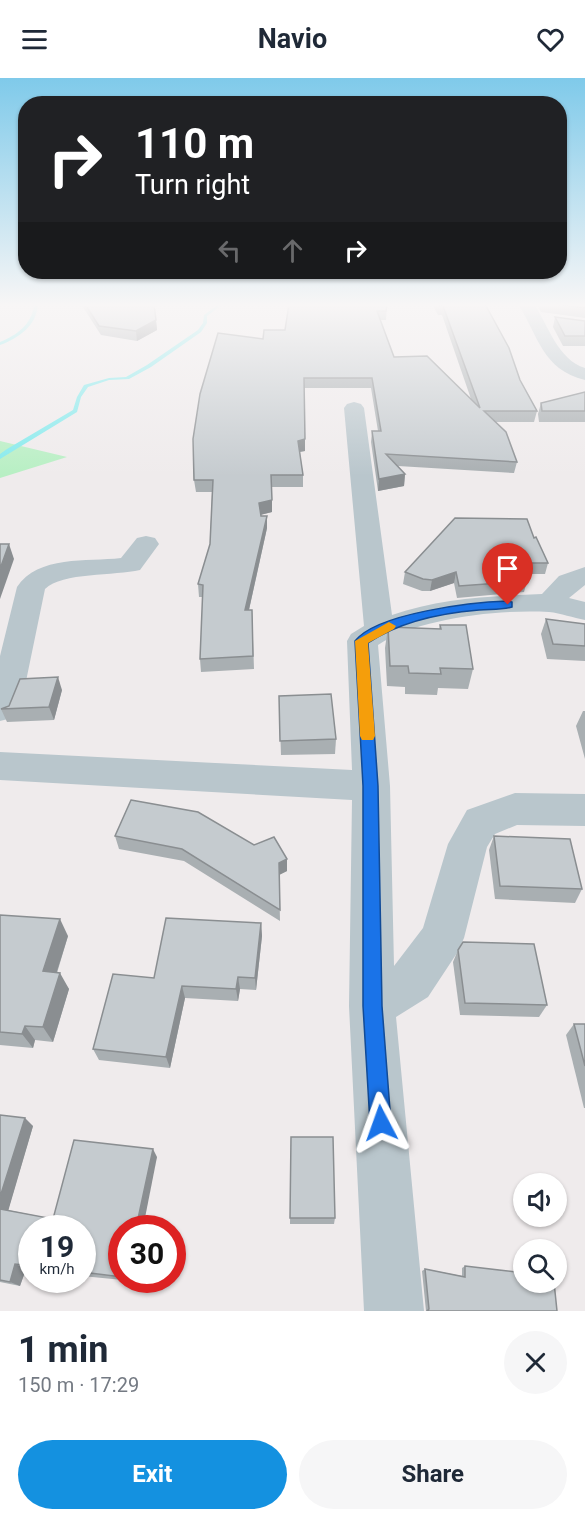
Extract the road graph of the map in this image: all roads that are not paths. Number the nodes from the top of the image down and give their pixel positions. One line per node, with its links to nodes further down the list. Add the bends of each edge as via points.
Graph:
1 (560, 362): 2 (street, via 569,371)
2 (585, 374)
3 (354, 408): 7 (street)
4 (146, 544): 8 (street, via 130,564 48,574 35,580)
5 (585, 575): 6 (street, via 563,586)
6 (567, 607): 7 (street, via 477,606 412,618)
7 (379, 630): 10 (street, via 362,641)
8 (3, 694)
9 (0, 766): 10 (street)
10 (371, 786): 12 (street)
11 (585, 810): 12 (street, via 515,809 481,822 468,844 442,938 412,981)
12 (372, 1006): 13 (street)
13 (394, 1311)

